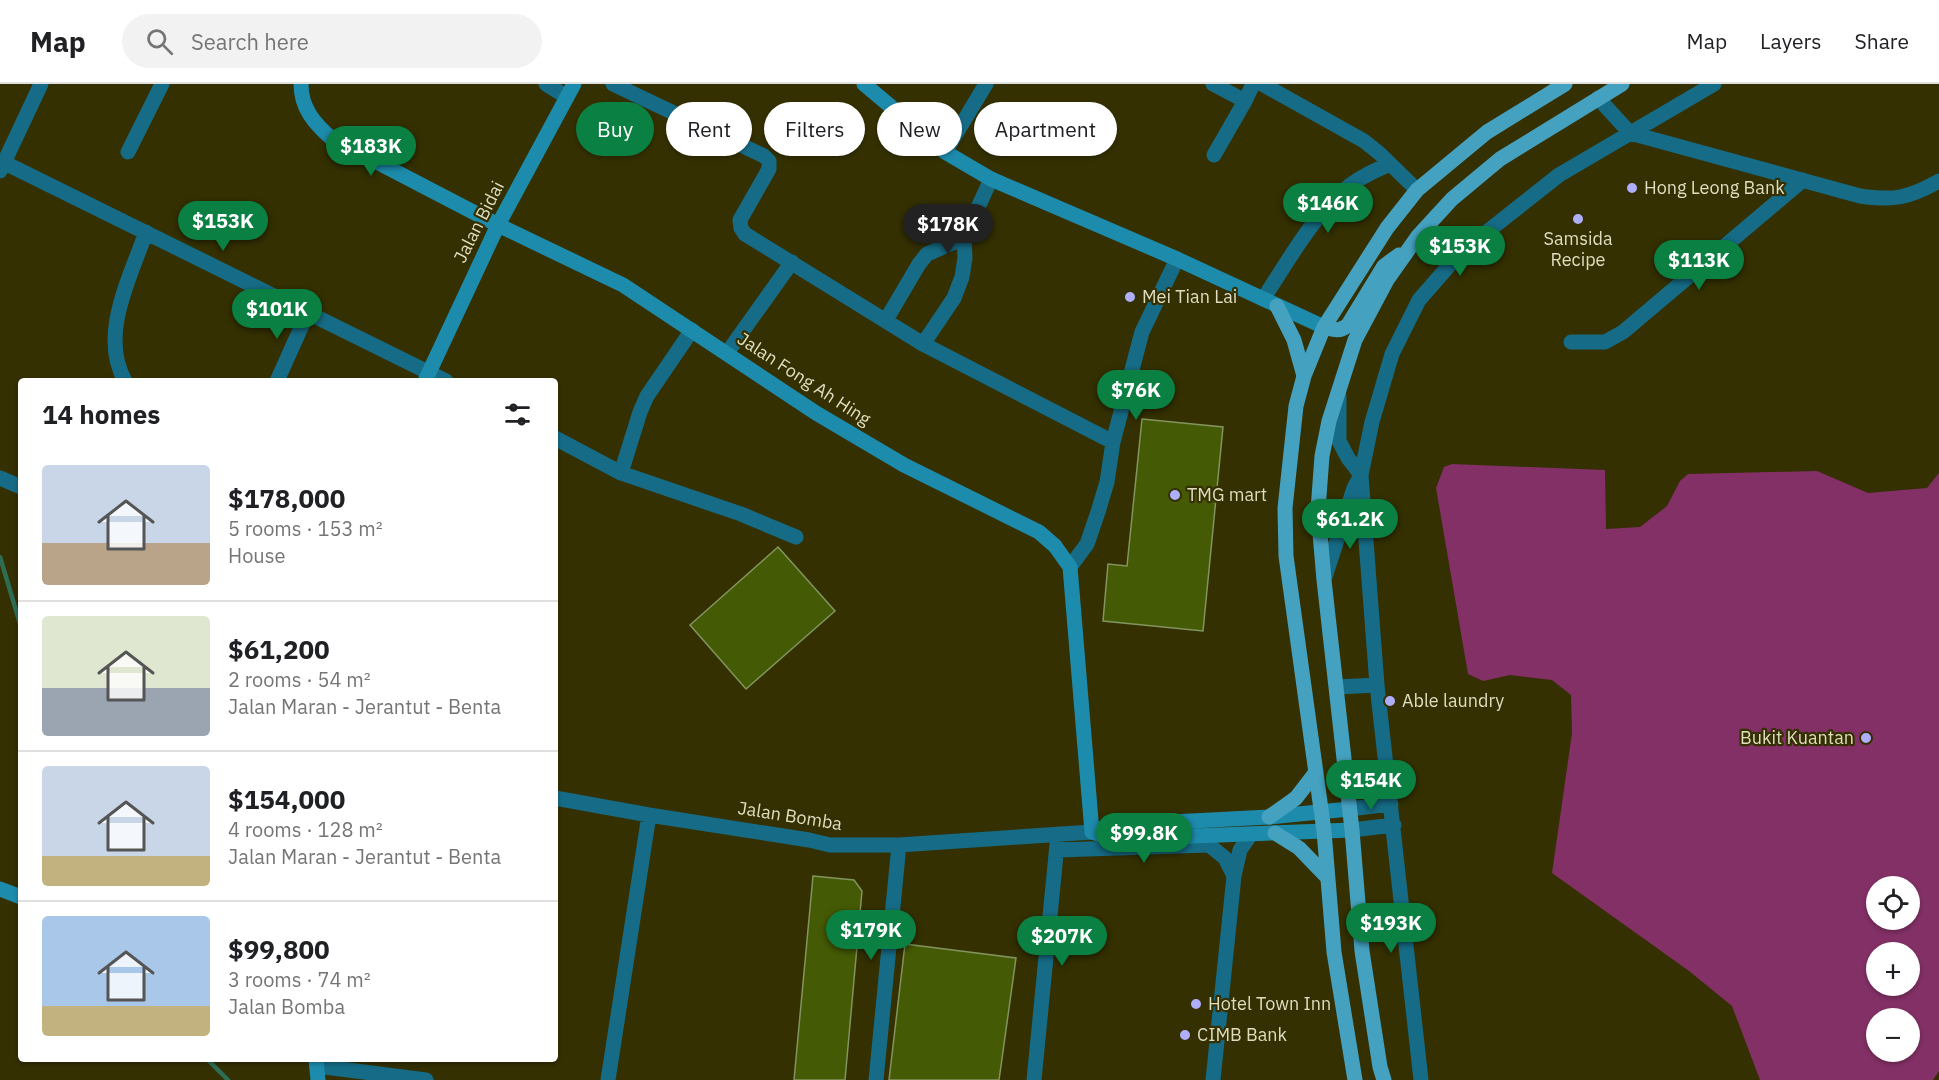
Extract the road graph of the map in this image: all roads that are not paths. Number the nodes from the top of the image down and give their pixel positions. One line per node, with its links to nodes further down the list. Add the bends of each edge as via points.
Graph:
1 (162, 84): 20 (street)
2 (302, 84): 29 (main road, Jalan Fong Ah Hing, via 306,108 316,125 331,138)
3 (546, 84): 14 (street)
4 (613, 84): 34 (street, via 764,156 769,169 743,212 741,228)
5 (864, 84): 17 (main road)
6 (986, 84): 18 (street)
7 (1213, 84): 16 (street)
8 (1252, 84): 16 (street)
9 (1262, 84): 23 (street, via 1364,141)
10 (1565, 84): 28 (main road, via 1487,132)
11 (1622, 84): 15 (main road)
12 (1714, 84): 19 (street)
13 (36, 86): 24 (street)
14 (571, 91): 29 (main road, Jalan Bidai)
15 (1598, 98): 19 (street); 32 (main road, via 1500,159 1452,199)
16 (1245, 101): 21 (street)
17 (885, 102)
18 (962, 124)
19 (1630, 133): 26 (street); 51 (street, via 1559,175 1459,254 1419,300 1392,354)
20 (128, 152)
21 (1214, 155)
22 (952, 156): 25 (main road)
23 (1390, 164): 28 (street); 35 (street, via 1367,174 1335,198 1304,237)
24 (1, 166): 30 (street)
25 (991, 179): 31 (street); 33 (main road)
26 (1803, 180): 27 (street, via 1884,199 1918,192); 40 (street, via 1623,332 1605,342)
27 (1939, 181)
28 (1417, 190): 38 (main road, via 1357,272)
29 (498, 225): 39 (main road, Jalan Fong Ah Hing, via 623,285); 43 (main road, Jalan Bidai)
30 (146, 232): 36 (street); 45 (street, via 116,318 114,355)
31 (964, 237): 37 (street, via 927,254); 41 (street, via 962,277 954,298)
32 (1405, 255): 38 (main road, via 1397,255 1384,266 1348,325 1337,331); 47 (main road, via 1360,331)
33 (1177, 258): 35 (main road); 49 (street, via 1142,332)
34 (792, 262): 37 (street); 42 (street)
35 (1270, 302): 38 (main road); 44 (main road, via 1294,340)
36 (308, 312): 43 (street); 46 (street)
37 (885, 320): 41 (street)
38 (1324, 327): 44 (main road)
39 (692, 330): 42 (main road, Jalan Fong Ah Hing); 50 (street, via 647,396)
40 (1571, 342)
41 (923, 344): 49 (street)
42 (727, 353): 55 (main road, Jalan Fong Ah Hing, via 816,413 904,465 1039,532)
43 (427, 376)
44 (1304, 376): 59 (main road, via 1296,406 1285,508 1286,556)
45 (124, 378)
46 (278, 378)
47 (1339, 386): 51 (street, via 1340,441); 56 (main road, via 1322,456 1318,510)
48 (558, 440): 50 (street)
49 (1113, 442): 55 (street, via 1107,482 1087,544)
50 (621, 473): 54 (street)
51 (1361, 475): 56 (street); 57 (street)
52 (0, 478): 53 (street)
53 (18, 486)
54 (796, 537)
55 (1070, 567): 69 (main road)
56 (1324, 580): 58 (main road)
57 (1377, 685): 58 (street); 61 (street)
58 (1337, 687): 62 (main road)
59 (1316, 772): 63 (main road); 65 (main road, via 1296,798)
60 (558, 799): 64 (street, Jalan Bomba)
61 (1391, 804): 62 (street); 66 (street)
62 (1349, 809): 63 (main road, Jalan Bomba); 67 (main road)
63 (1321, 812): 65 (main road, Jalan Bomba); 68 (main road)
64 (649, 815): 73 (street, Jalan Bomba, via 830,845); 81 (street)
65 (1269, 818): 69 (main road, Jalan Bomba, via 1114,825)
66 (1394, 825): 67 (street); 87 (street)
67 (1352, 830): 68 (main road, Jalan Bomba); 86 (main road, via 1362,951)
68 (1324, 831): 70 (main road, Jalan Bomba); 76 (main road)
69 (1092, 832): 71 (street, Jalan Bomba); 72 (main road, Jalan Bomba, via 1115,839)
70 (1275, 833): 72 (main road, Jalan Bomba); 76 (main road, via 1299,848)
71 (1058, 834): 73 (street, Jalan Bomba); 74 (street)
72 (1251, 834): 75 (street, via 1240,850)
73 (899, 845): 82 (street)
74 (1057, 850): 75 (street, via 1209,845 1225,858); 83 (street)
75 (1234, 876): 84 (street)
76 (1328, 878): 85 (main road, via 1334,952)
77 (0, 889): 78 (main road)
78 (18, 896)
79 (317, 1068): 80 (street)
80 (426, 1080)
81 (608, 1080)
82 (876, 1080)
83 (1034, 1080)
84 (1213, 1080)
85 (1355, 1080)
86 (1384, 1080)
87 (1421, 1080)

